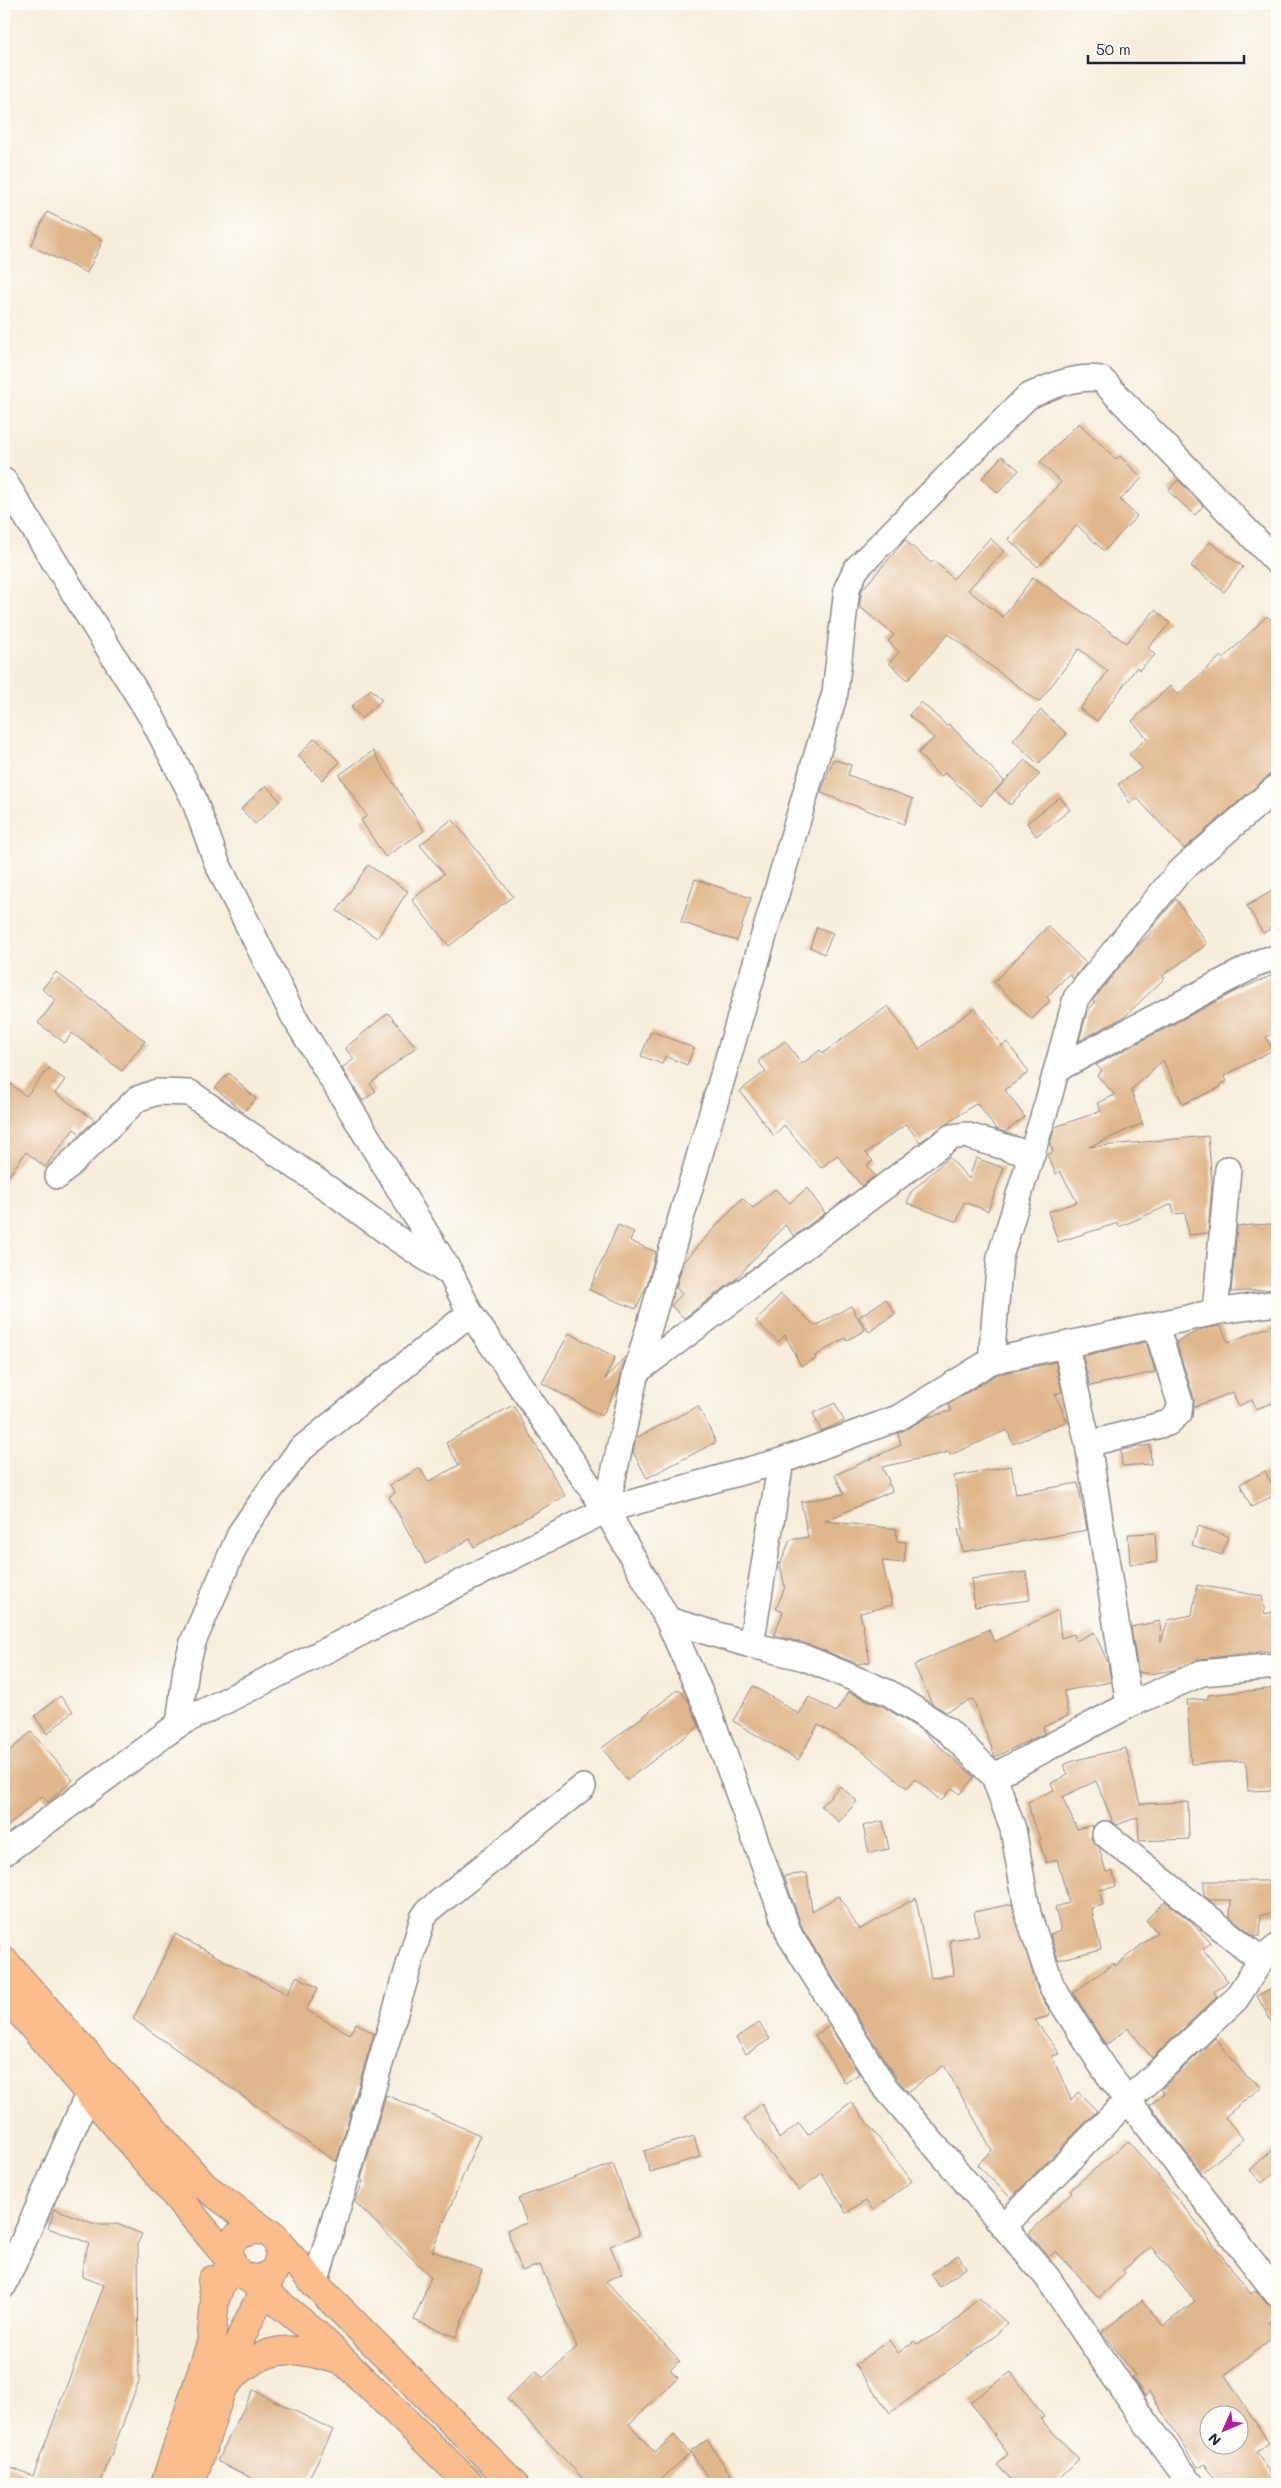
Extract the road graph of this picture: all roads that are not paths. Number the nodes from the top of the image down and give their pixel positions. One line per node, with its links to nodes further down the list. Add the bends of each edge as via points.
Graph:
1 (4, 481): 9 (street, via 151,716 193,797 217,863 293,1015)
2 (1277, 562): 16 (street, via 1101,379 1088,377 1054,385 1027,397 856,568 847,588 835,693)
3 (1277, 787): 5 (street, via 1178,873 1076,998)
4 (1277, 958): 5 (street, via 1262,961)
5 (1057, 1069): 6 (street)
6 (1032, 1155): 15 (street, via 1000,1257); 16 (street, via 965,1135 951,1137)
7 (1228, 1169): 11 (street)
8 (58, 1176): 9 (street, via 137,1099 157,1092 190,1093)
9 (451, 1274): 12 (street)
10 (1277, 1303): 11 (street)
11 (1215, 1312): 13 (street)
12 (470, 1313): 19 (street); 24 (street, via 300,1450 265,1497 241,1532 193,1642 186,1668)
13 (1156, 1326): 14 (street); 17 (street, via 1180,1402 1179,1413 1168,1423)
14 (1066, 1346): 15 (street); 17 (street)
15 (991, 1361): 18 (street, via 898,1418)
16 (636, 1372): 19 (street)
17 (1088, 1444): 23 (street)
18 (782, 1461): 19 (street); 21 (street)
19 (606, 1510): 20 (street); 24 (street)
20 (668, 1620): 21 (street); 35 (street, via 710,1715 790,1936 883,2085)
21 (751, 1645): 25 (street, via 805,1658 889,1693 948,1730)
22 (1277, 1666): 23 (street, via 1202,1673)
23 (1129, 1705): 25 (street)
24 (179, 1724): 28 (street)
25 (994, 1776): 33 (street, via 1013,1829 1028,1914 1052,1987 1104,2069)
26 (583, 1787): 38 (street, via 428,1911 424,1918)
27 (1106, 1834): 29 (street)
28 (4, 1853)
29 (1269, 1954): 33 (street, via 1236,1999)
30 (4, 1961): 36 (main road, via 204,2186)
31 (4, 1993): 32 (main road)
32 (89, 2092): 34 (main road); 39 (street)
33 (1128, 2100): 35 (street); 40 (street)
34 (178, 2196): 37 (main road); 41 (main road, via 208,2256)
35 (1004, 2226): 48 (street, via 1047,2277)
36 (271, 2236): 37 (main road, via 280,2254); 37 (main road, via 260,2230 251,2230 237,2237 232,2244); 38 (main road)
37 (255, 2275): 41 (main road); 42 (main road); 43 (main road, via 235,2352)
38 (316, 2284): 47 (main road)
39 (4, 2285)
40 (1277, 2294)
41 (215, 2299): 44 (main road, via 211,2343)
42 (346, 2362): 43 (main road, via 291,2349 267,2354 241,2367); 46 (main road)
43 (221, 2389): 45 (main road)
44 (165, 2484)
45 (191, 2484)
46 (470, 2484)
47 (514, 2484)
48 (1190, 2484)

